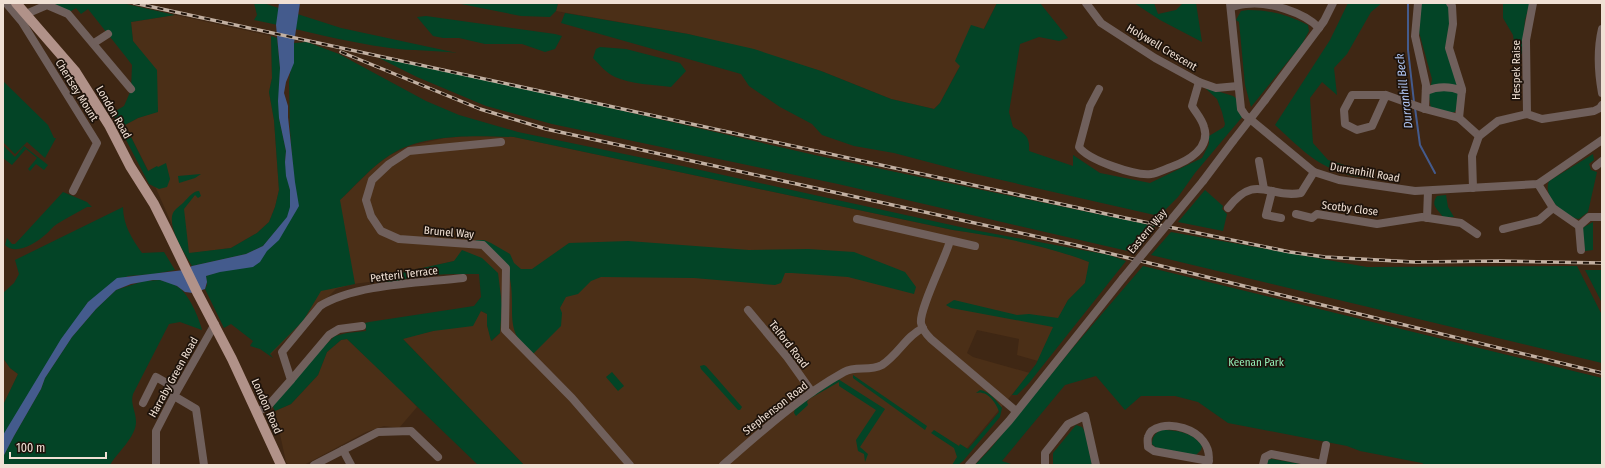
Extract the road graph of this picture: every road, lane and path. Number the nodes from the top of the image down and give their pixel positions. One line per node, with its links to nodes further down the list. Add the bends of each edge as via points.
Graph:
1 (6, 3): 34 (street, Chertsey Mount, via 39,48 97,143)
2 (16, 3): 9 (main road, London Road)
3 (1086, 3): 14 (street, Holywell Crescent, via 1101,23 1155,58)
4 (1333, 3): 10 (street, Eastern Way)
5 (1418, 3): 18 (street, via 1415,36)
6 (1450, 3): 19 (street, via 1453,24 1449,48)
7 (1533, 3): 24 (street, Hespek Raise, via 1526,40)
8 (1230, 5): 10 (street, via 1271,5 1290,10 1313,21); 15 (street, Durranhill Road)
9 (26, 14): 13 (street, via 47,5 68,14); 51 (main road, London Road, via 93,98 154,204)
10 (1319, 28): 58 (street, Eastern Way, bridge, via 1203,181)
11 (1602, 29): 20 (street, via 1599,42)
12 (108, 34): 13 (street)
13 (94, 44): 16 (street)
14 (1199, 82): 15 (street, Holywell Crescent, via 1216,88); 17 (street, via 1192,106 1200,117 1206,134 1203,145 1196,154 1181,164 1152,174 1120,169 1085,154 1079,147 1090,106)
15 (1238, 86): 30 (street, Durranhill Road, via 1241,109 1245,115)
16 (131, 89)
17 (1098, 89)
18 (1426, 91): 19 (street, via 1445,87); 23 (street)
19 (1462, 91): 25 (street)
20 (1602, 93)
21 (1386, 95): 21 (street, via 1352,95 1344,110 1345,124 1357,130 1372,126); 23 (street)
22 (1602, 105): 24 (street, via 1594,111 1542,119)
23 (1426, 109): 25 (street)
24 (1527, 114): 26 (street, via 1498,121)
25 (1459, 118): 26 (street)
26 (1479, 136): 32 (street, via 1472,156)
27 (1602, 140): 31 (street)
28 (501, 142): 69 (street, Brunel Way, via 408,151 372,180 366,200 371,216 381,231 399,239 483,246 506,268 506,330 572,398)
29 (1259, 161): 33 (street)
30 (1314, 172): 33 (street, via 1301,193 1291,195); 35 (street, Durranhill Road, via 1339,180)
31 (1538, 184): 32 (street, Durranhill Road); 37 (street)
32 (1473, 188): 35 (street, Durranhill Road)
33 (1268, 190): 36 (street, via 1250,190 1237,196); 40 (street, via 1266,215)
34 (73, 191)
35 (1428, 191): 41 (street)
36 (1228, 208)
37 (1553, 208): 43 (street); 44 (street, via 1539,220)
38 (1296, 214): 41 (street, Scotby Close, via 1312,218 1317,214 1377,224)
39 (1602, 217): 43 (street, via 1589,217)
40 (1281, 218)
41 (1427, 218): 45 (street, Scotby Close, via 1461,223)
42 (857, 219): 46 (street)
43 (1579, 226): 48 (street)
44 (1503, 229)
45 (1477, 234)
46 (950, 240): 47 (street); 53 (street, via 923,311)
47 (975, 246)
48 (1581, 250)
49 (463, 278): 54 (street, Petteril Terrace, via 372,288 326,302 282,352)
50 (748, 310): 55 (street, Telford Road)
51 (215, 324): 56 (street, Harraby Green Road); 59 (main road, London Road)
52 (362, 326): 54 (street, via 339,329 329,335)
53 (923, 328): 55 (street, Stephenson Road, via 911,335 885,363 876,368 846,371); 58 (street, via 931,339)
54 (291, 380): 59 (street, via 268,406)
55 (812, 392): 70 (street, Stephenson Road)
56 (176, 393): 57 (street, via 156,377); 64 (street, Harraby Green Road, via 156,432); 65 (street, via 196,409)
57 (143, 403)
58 (1016, 411): 71 (street, Eastern Way)
59 (257, 412): 66 (main road, London Road)
60 (1326, 445): 75 (street)
61 (343, 450): 62 (street, via 378,432 411,431); 67 (street); 68 (street)
62 (438, 457)
63 (1209, 463): 63 (street, via 1208,448 1200,437 1188,429 1173,426 1157,428 1148,437 1148,447 1154,451)
64 (156, 465)
65 (204, 465)
66 (281, 465)
67 (314, 465)
68 (351, 465)
69 (630, 465)
70 (722, 465)
71 (969, 465)
72 (1045, 465): 73 (street, via 1045,453 1068,424 1085,416)
73 (1096, 465)
74 (1263, 465): 75 (street, via 1265,457 1271,454)
75 (1322, 465)

